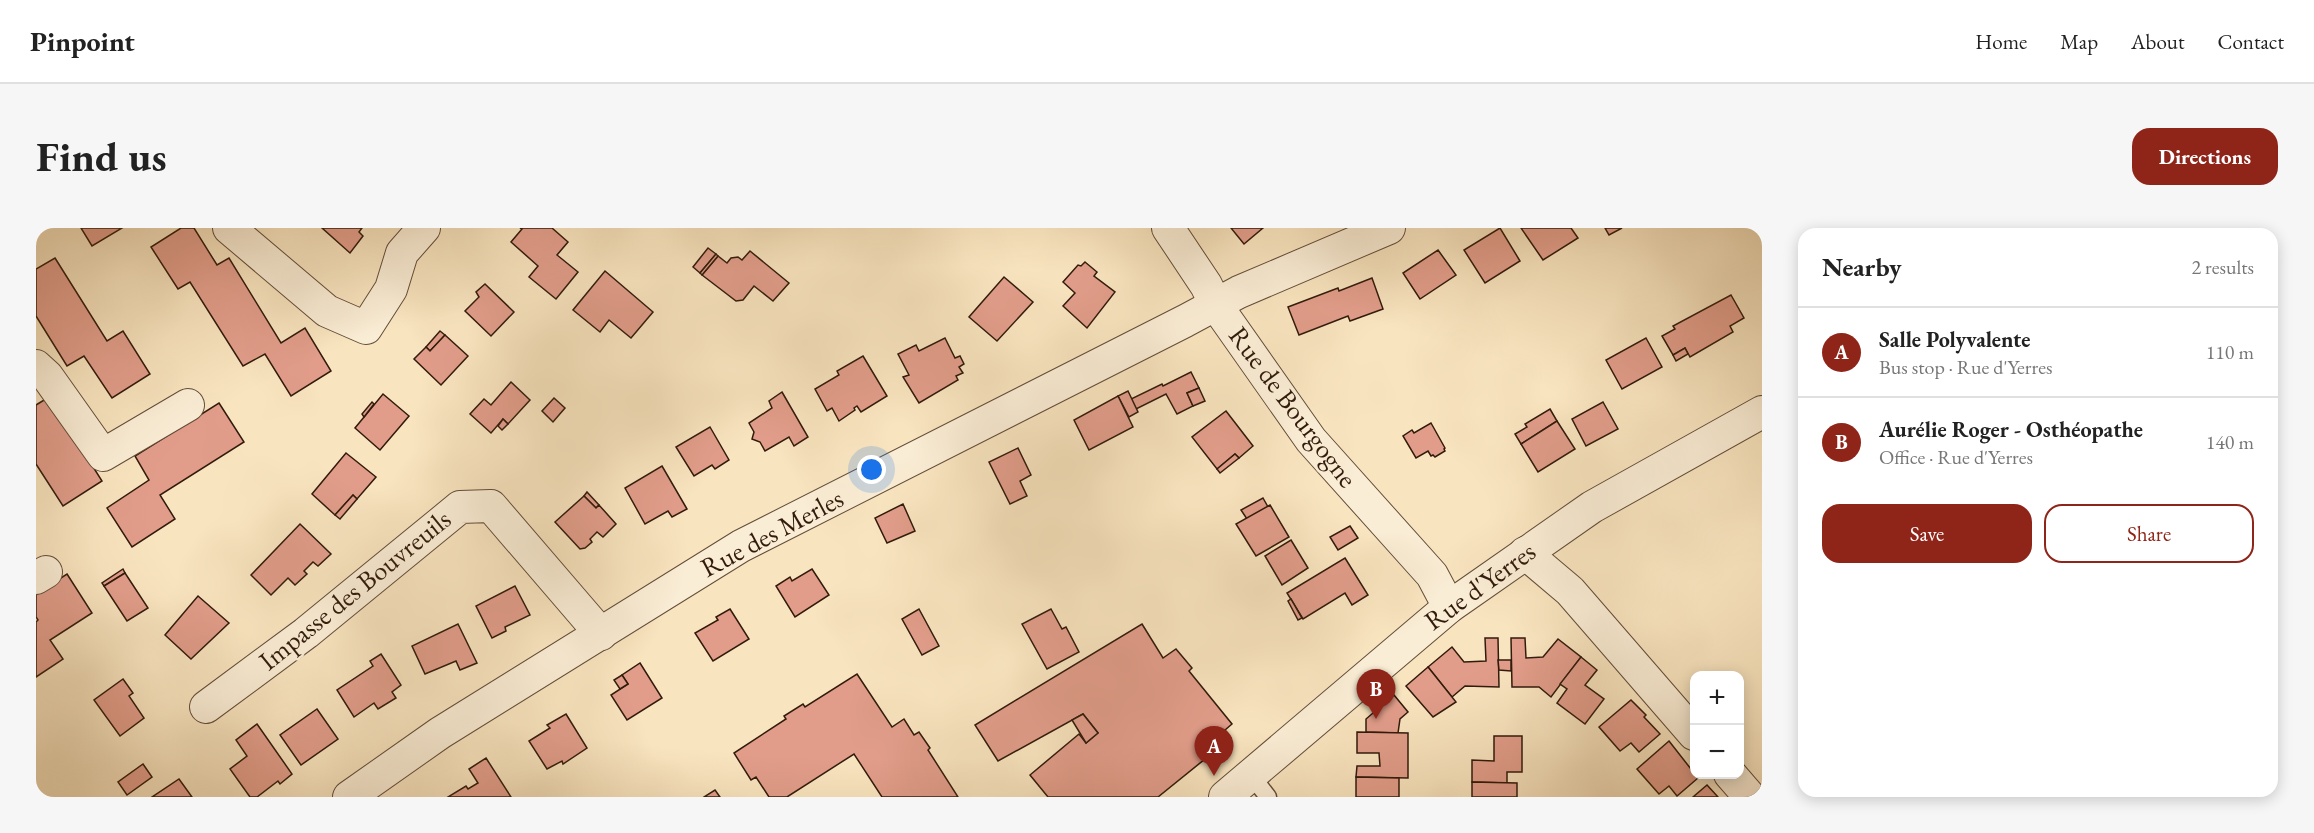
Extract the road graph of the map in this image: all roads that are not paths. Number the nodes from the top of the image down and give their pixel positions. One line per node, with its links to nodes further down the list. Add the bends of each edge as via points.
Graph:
1 (229, 228): 2 (street, via 327,311 366,328 391,289 402,253)
2 (424, 228)
3 (1168, 228): 5 (street, Rue de Bourgogne)
4 (1389, 228): 5 (street, Rue des Merles)
5 (1216, 305): 10 (street, Rue de Bourgogne, via 1311,440 1432,575); 11 (street, Rue des Merles, via 741,546)
6 (36, 366): 7 (street, via 103,455)
7 (188, 405)
8 (1762, 412): 9 (street, Rue d'Yerres, via 1592,507)
9 (1525, 553): 10 (street, Rue d'Yerres); 13 (street, via 1570,591)
10 (1449, 607): 15 (street, Rue d'Yerres)
11 (601, 634): 12 (street, Impasse des Bouvreuils, via 491,506 460,507 306,633); 16 (street, Rue des Merles, via 440,733)
12 (206, 707)
13 (1690, 728)
14 (1734, 779): 18 (street)
15 (1260, 786): 17 (street, Rue d'Yerres)
16 (349, 797)
17 (1224, 797)
18 (1750, 797)

